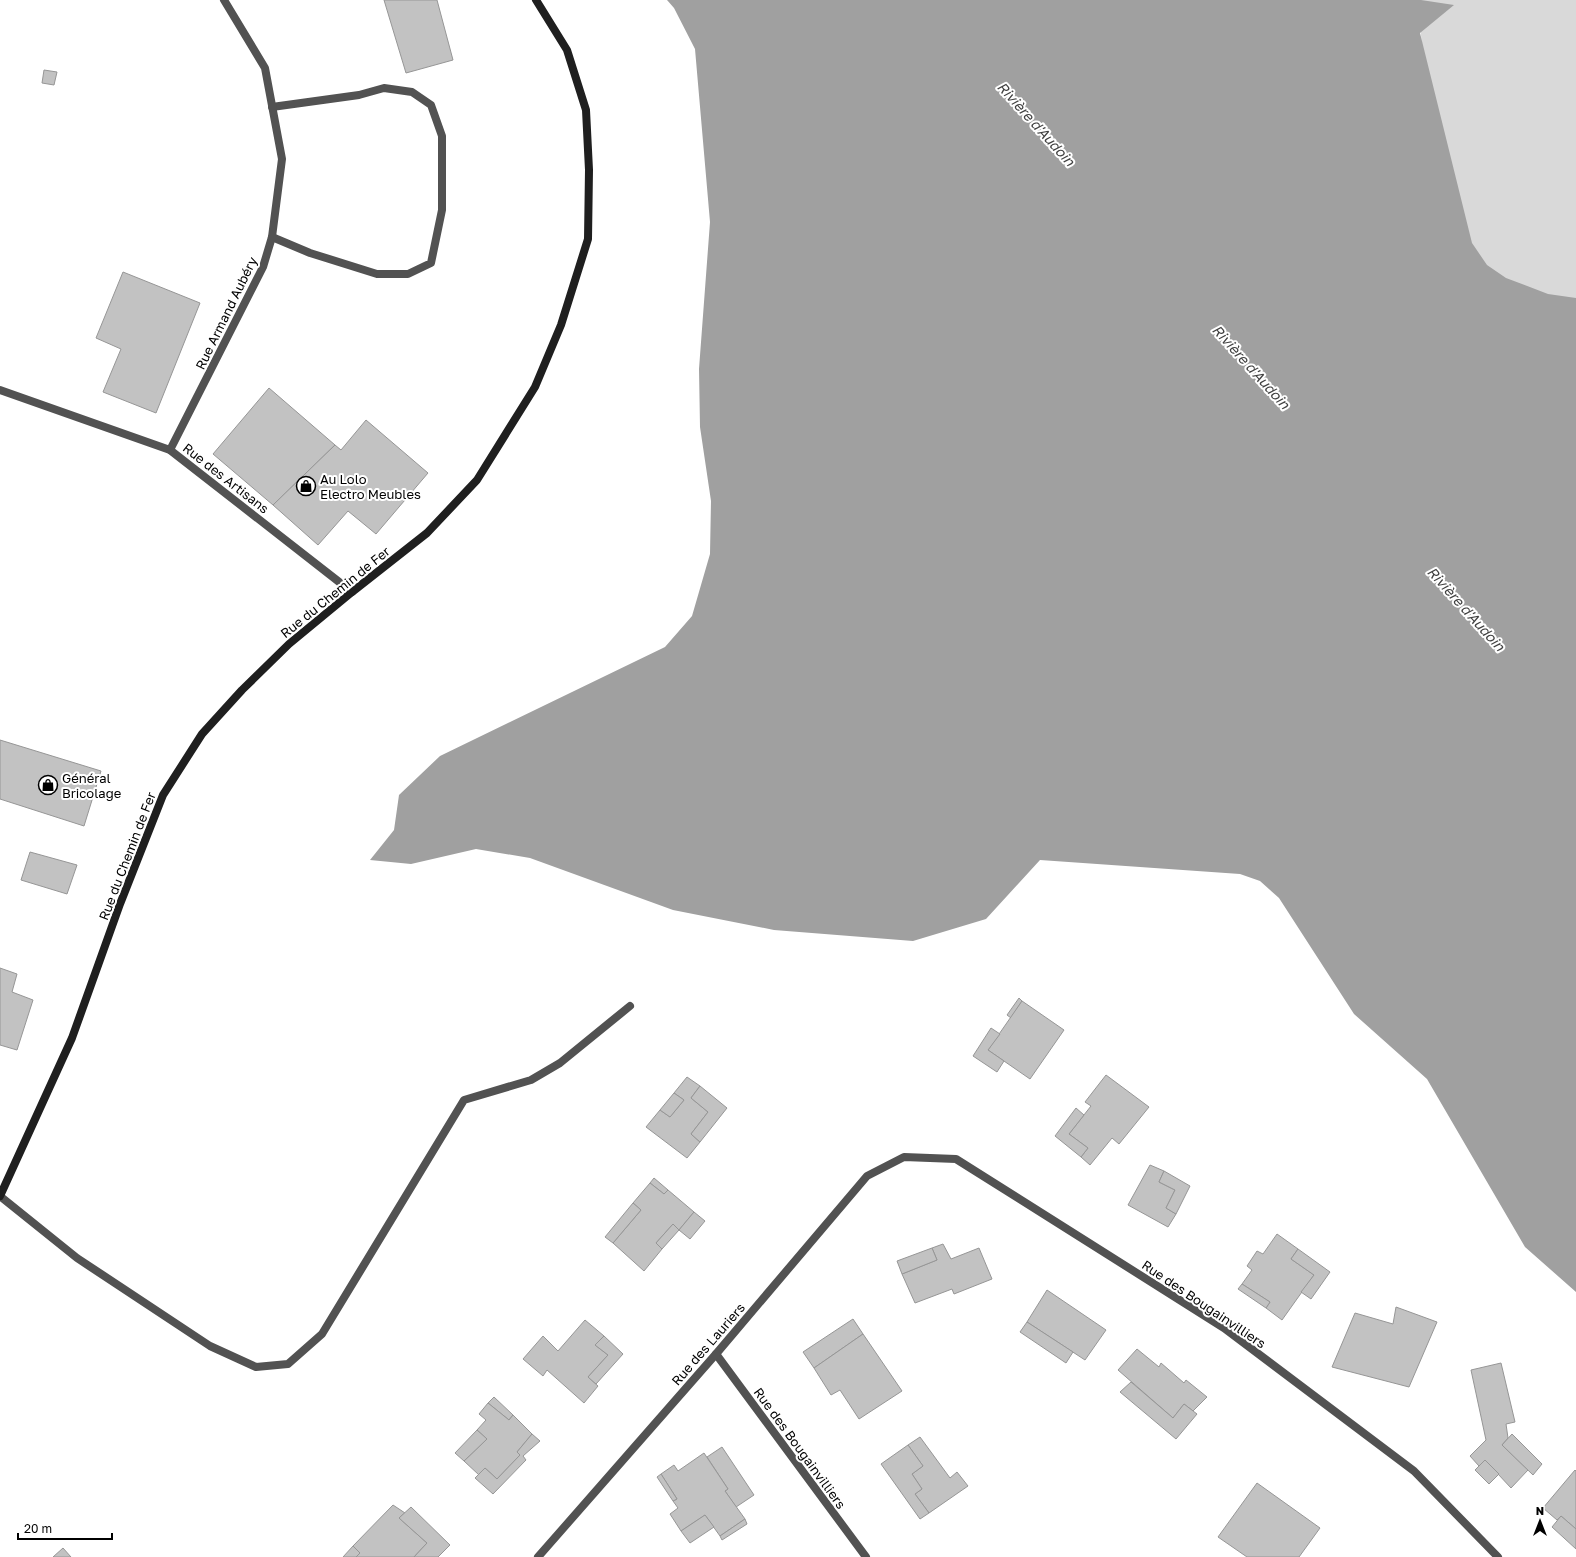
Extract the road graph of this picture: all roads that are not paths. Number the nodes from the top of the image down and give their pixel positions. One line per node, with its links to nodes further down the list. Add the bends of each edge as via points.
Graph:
1 (224, 0): 3 (street, Rue Armand Aubéry, via 265,68)
2 (536, 0): 7 (main road, Rue du Chemin de Fer, via 567,50 586,110 589,170 588,239 561,325 535,387 477,480 427,533)
3 (272, 107): 4 (street, Rue Armand Aubéry, via 282,159); 4 (street, via 359,95 384,88 412,92 431,105 442,136 442,210 431,263 408,274 377,274 310,253)
4 (272, 237): 6 (street, Rue Armand Aubéry, via 264,267)
5 (0, 390): 6 (street, Rue des Artisans)
6 (170, 450): 7 (street, Rue des Artisans)
7 (352, 592): 10 (main road, Rue du Chemin de Fer, via 289,644 242,690 202,734 163,795 120,904 72,1038)
8 (630, 1006): 10 (street, via 554,1067 532,1080 464,1100 322,1334 288,1364 256,1367 210,1346 77,1258)
9 (904, 1157): 11 (street, Rue des Lauriers, via 866,1176); 14 (street, Rue des Bougainvilliers, via 956,1159 1224,1328 1414,1471)
10 (0, 1196)
11 (716, 1354): 12 (street, Rue des Lauriers); 13 (street, Rue des Bougainvilliers)
12 (538, 1557)
13 (866, 1557)
14 (1498, 1557)

